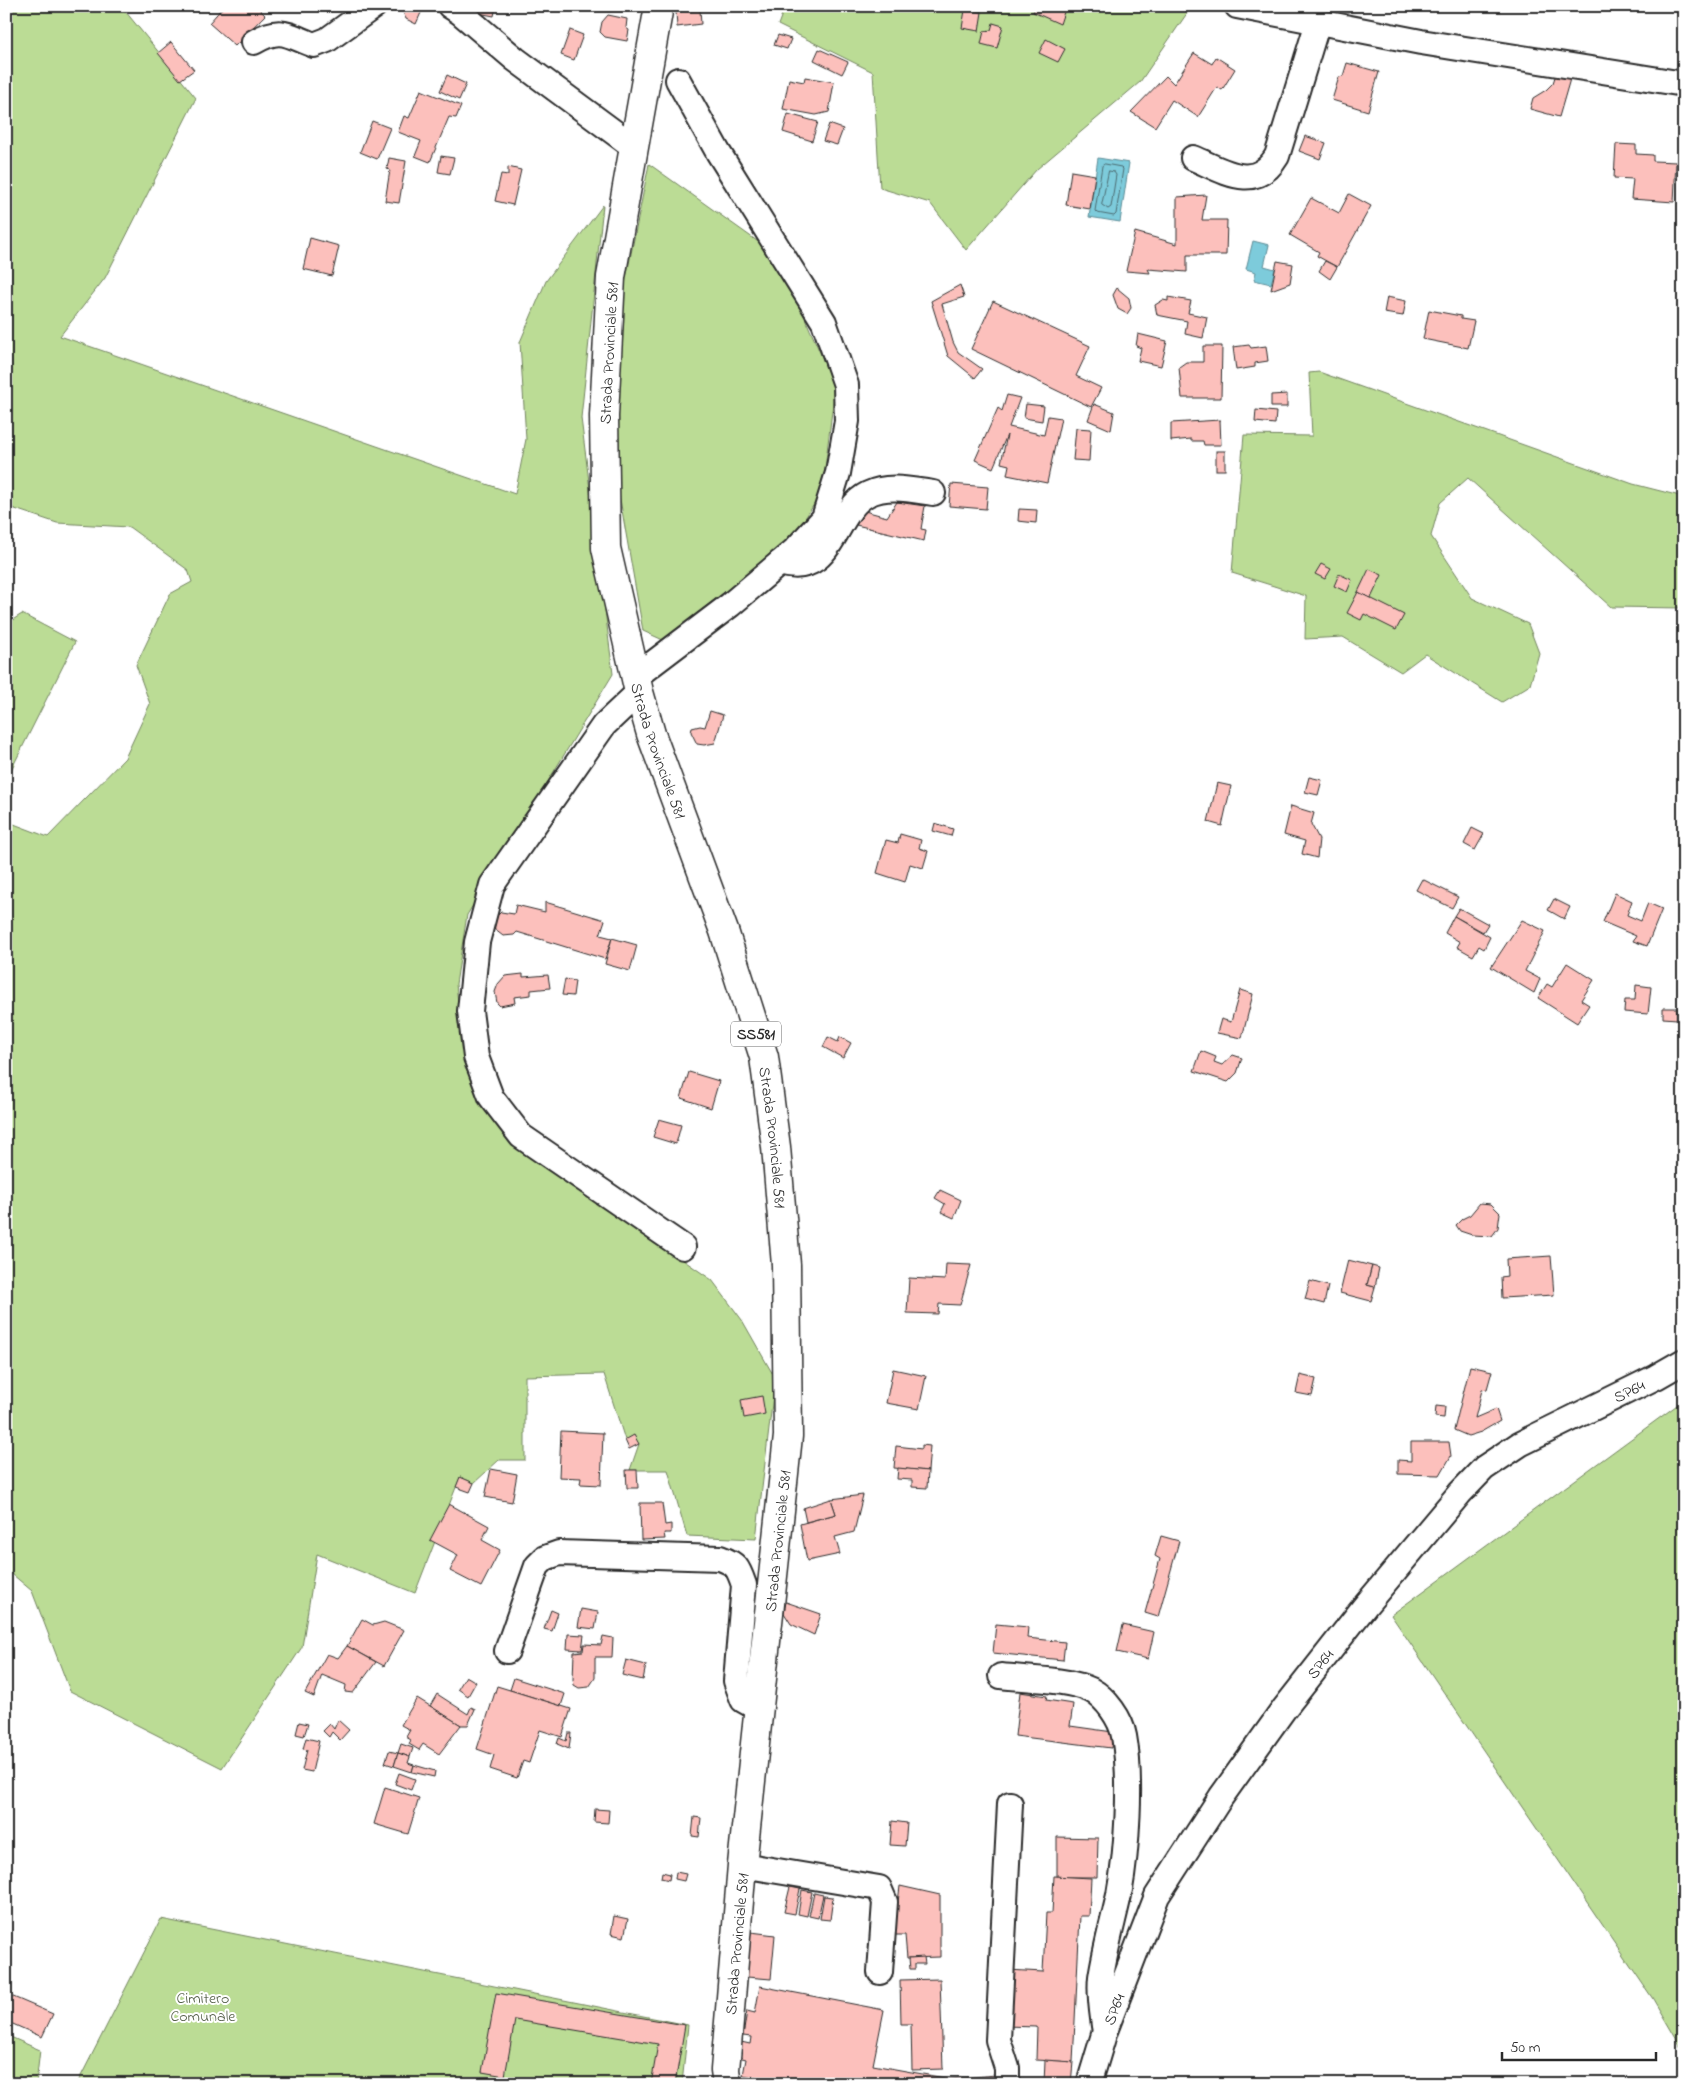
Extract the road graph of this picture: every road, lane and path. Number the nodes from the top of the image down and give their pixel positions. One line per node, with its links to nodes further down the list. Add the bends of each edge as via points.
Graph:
1 (374, 6): 6 (street, via 327,40 314,45 282,32 270,33)
2 (450, 6): 9 (street, via 515,59)
3 (659, 6): 9 (main road, Strada Provinciale 581 / SS581)
4 (1237, 6): 5 (street)
5 (1318, 22): 8 (street, via 1421,42); 10 (street, via 1272,164 1259,175 1246,178)
6 (254, 42)
7 (678, 80): 12 (street, via 718,152 824,322 846,385 845,430 838,473 824,518)
8 (1684, 84)
9 (634, 147): 13 (main road, Strada Provinciale 581 / SS581, via 611,277 604,416 606,548)
10 (1193, 158)
11 (932, 493): 12 (street, via 881,489 867,494 853,507 820,556 792,567)
12 (780, 563): 13 (street)
13 (637, 684): 14 (street, via 604,725 492,885 477,942 470,1011 476,1057 491,1097 521,1136); 18 (main road, Strada Provinciale 581 / SS581, via 651,734 724,931 764,1057 776,1147 786,1265 788,1436)
14 (683, 1248)
15 (1684, 1361): 22 (street, SP64 / SP64, via 1520,1444 1484,1468 1460,1493 1284,1709 1222,1797 1157,1896)
16 (507, 1651): 18 (street, via 537,1566 545,1558 559,1553 720,1558 733,1562 744,1585 736,1682 743,1700)
17 (1001, 1676): 22 (street, via 1091,1690 1107,1703 1124,1734 1128,1769 1126,1834 1119,1893 1101,1978 1100,2004)
18 (759, 1709): 20 (main road, Strada Provinciale 581 / SS581)
19 (1010, 1804): 24 (street, via 998,2040 1007,2068)
20 (742, 1864): 21 (street, via 879,1888 885,1902); 23 (main road, Strada Provinciale 581 / SS581, via 725,2070)
21 (880, 1972)
22 (1105, 2030): 25 (street, SP64 / SP64)
23 (727, 2084)
24 (1007, 2084)
25 (1089, 2084)

